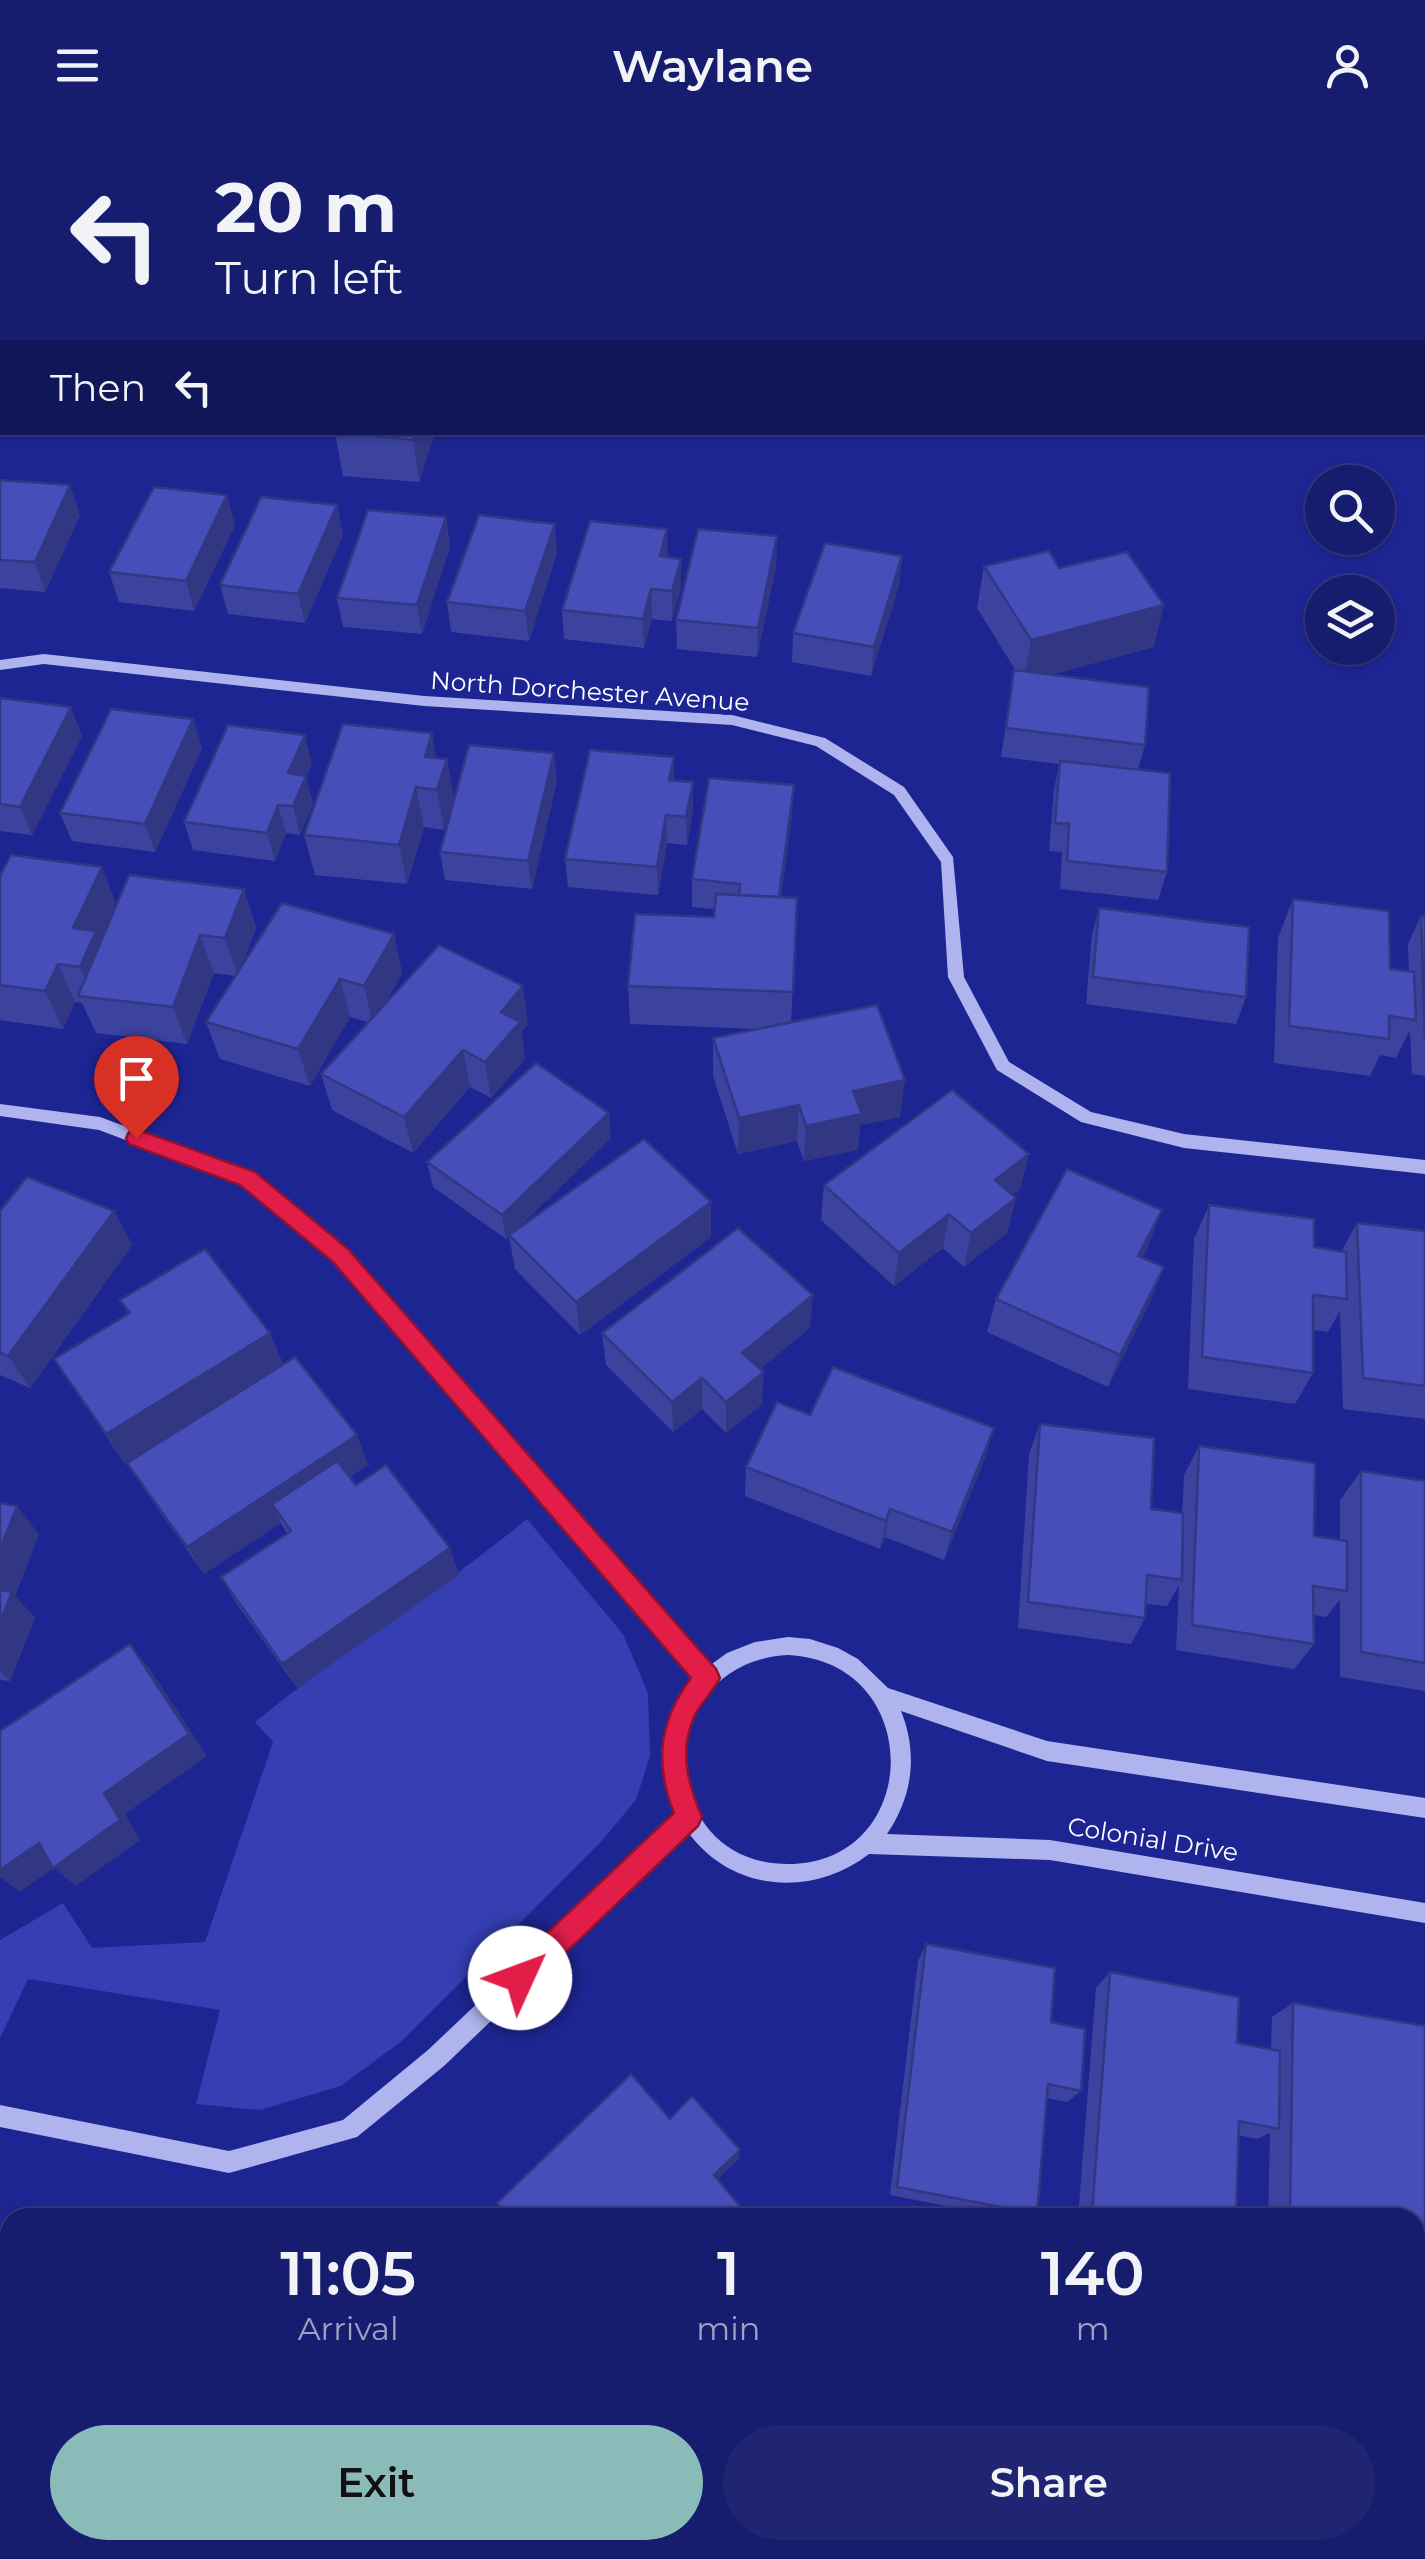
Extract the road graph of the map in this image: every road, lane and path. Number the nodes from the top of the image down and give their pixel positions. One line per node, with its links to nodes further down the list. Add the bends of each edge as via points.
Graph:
1 (0, 664): 3 (street, North Dorchester Avenue, via 44,659 424,700 732,720 820,742 899,791 948,861 956,977 1003,1066 1086,1116 1184,1141)
2 (0, 1110): 4 (street, via 100,1124 248,1179 340,1256)
3 (1425, 1167)
4 (707, 1678): 5 (street, via 740,1655 778,1646 817,1650 853,1667); 7 (street, via 684,1709 672,1746)
5 (882, 1694): 6 (street, via 1047,1751); 8 (street, via 899,1729 905,1769 893,1812)
6 (1425, 1808)
7 (688, 1817): 8 (street, via 716,1848 752,1868 794,1874 834,1866); 10 (street, via 436,2058 349,2129 229,2162)
8 (869, 1844): 9 (street, Colonial Drive, via 1050,1850)
9 (1425, 1913)
10 (0, 2116)

